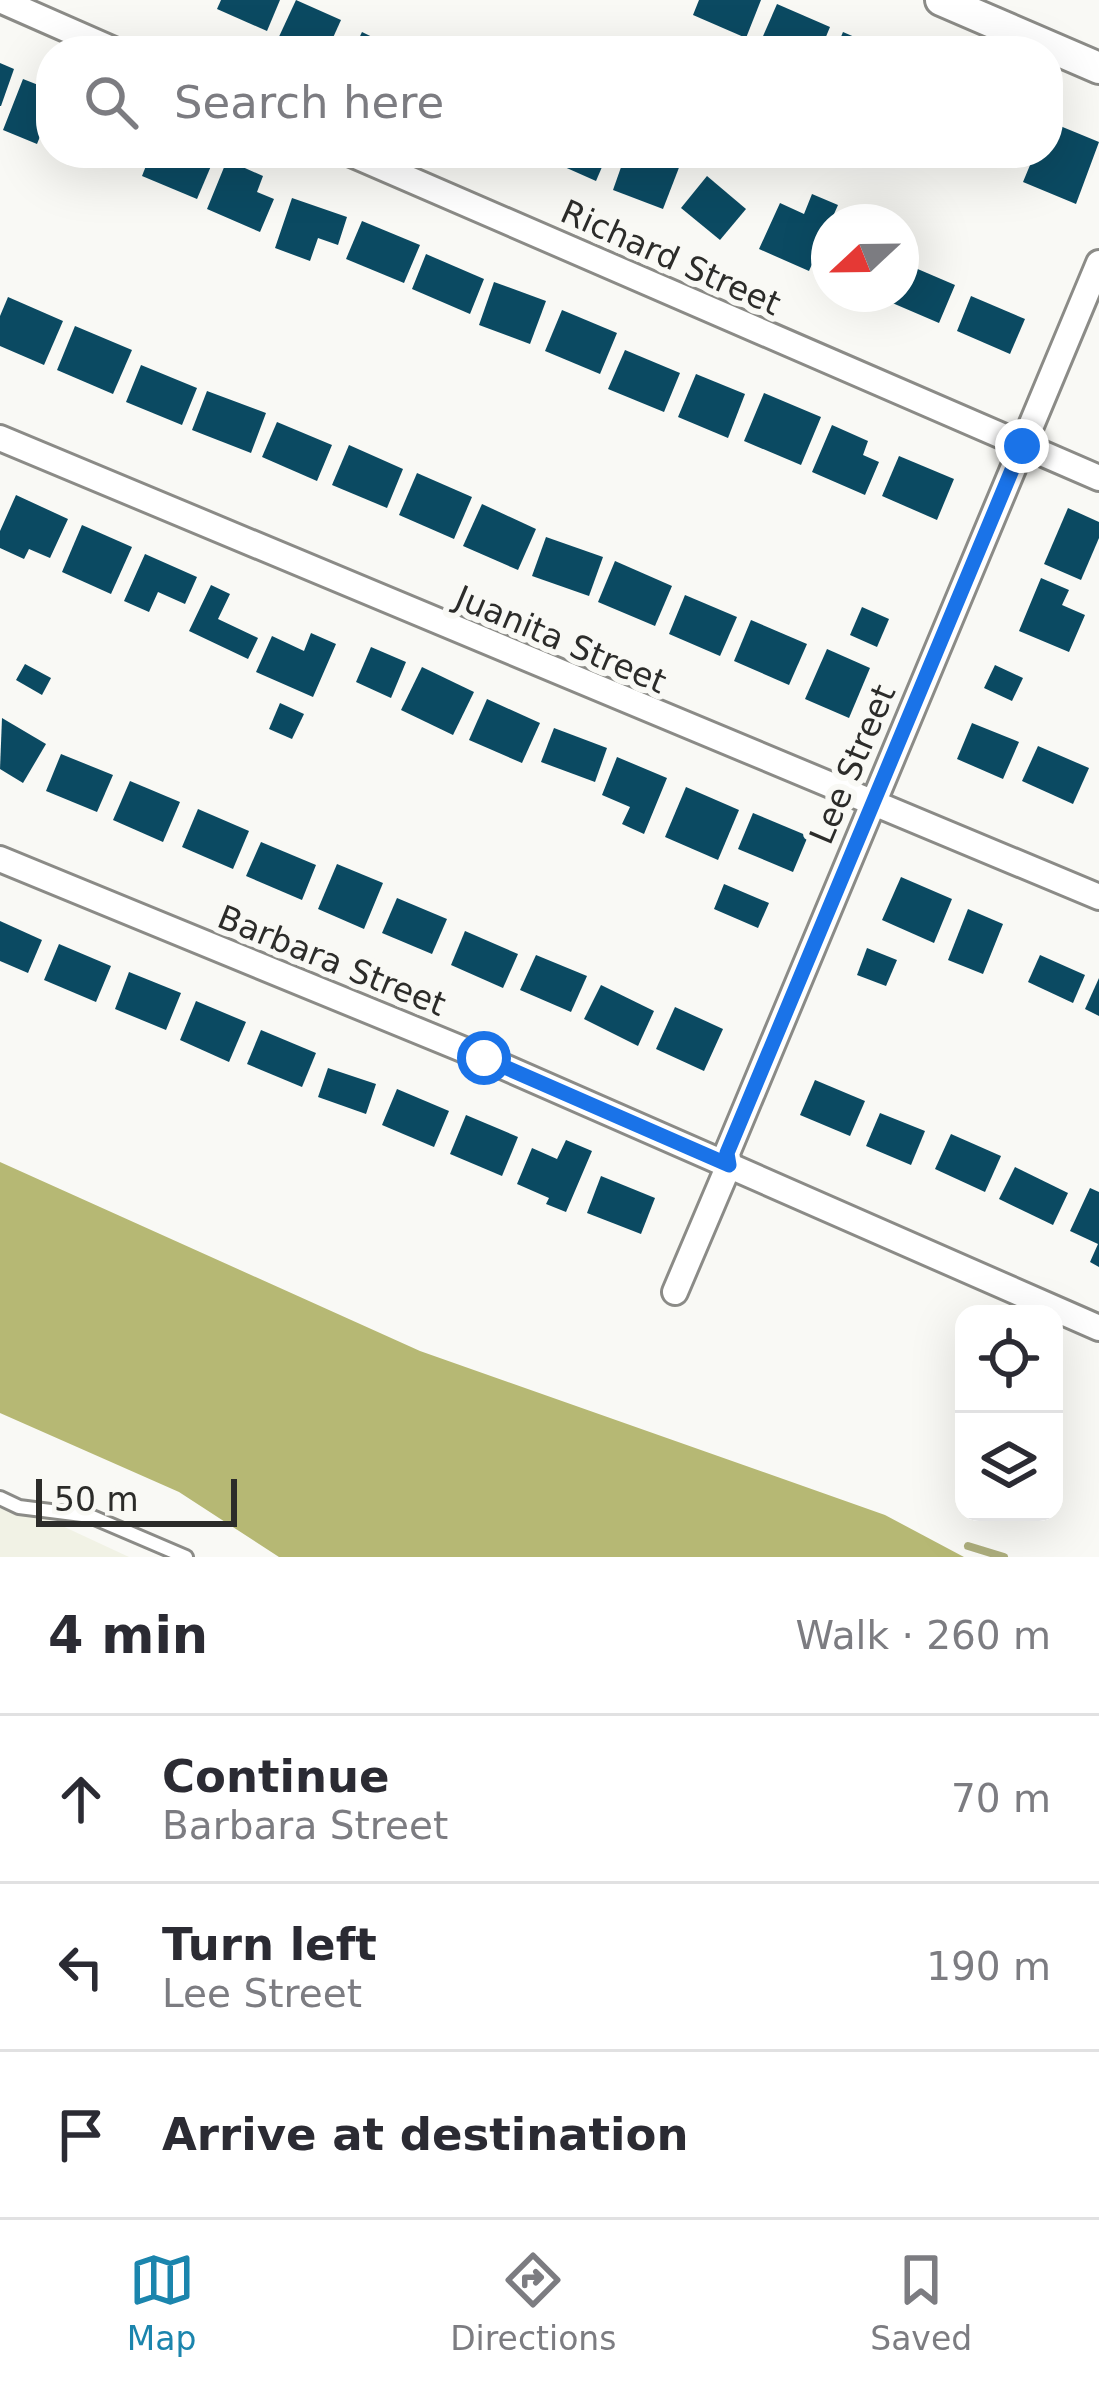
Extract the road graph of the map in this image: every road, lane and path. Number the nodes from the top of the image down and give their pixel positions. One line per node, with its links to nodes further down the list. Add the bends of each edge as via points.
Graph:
1 (0, 0): 3 (street)
2 (941, 0): 4 (street)
3 (82, 36)
4 (1025, 36)
5 (1063, 53): 6 (street)
6 (1099, 68)
7 (384, 168): 10 (street, Richard Street)
8 (1099, 263): 10 (street, Lee Street)
9 (0, 439): 12 (street, Juanita Street)
10 (1022, 446): 11 (street, Richard Street); 12 (street, Lee Street)
11 (1099, 478)
12 (872, 802): 14 (street, Juanita Street); 15 (street, Lee Street, via 727,1153)
13 (0, 859): 15 (street, Barbara Street)
14 (1099, 897)
15 (729, 1165): 16 (street, Lee Street); 17 (street, Barbara Street)
16 (675, 1292)
17 (1099, 1328)
18 (0, 1498): 19 (lane, via 90,1516)
19 (180, 1556)

